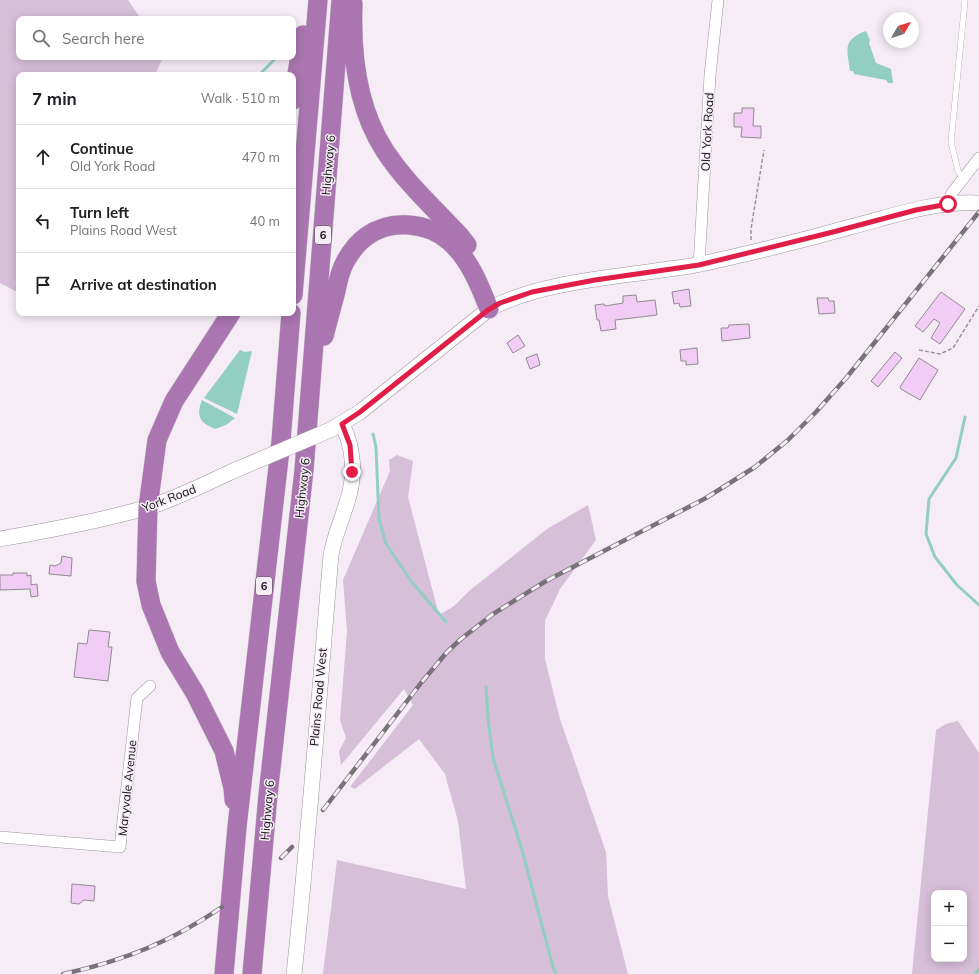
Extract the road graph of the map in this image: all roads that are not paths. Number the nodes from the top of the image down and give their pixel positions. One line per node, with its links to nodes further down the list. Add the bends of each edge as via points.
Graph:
1 (308, 0): 7 (highway)
2 (318, 0): 12 (highway, Highway 6 / 6)
3 (341, 0): 18 (highway, Highway 6 / 6)
4 (353, 0): 14 (highway, via 353,47 366,114 401,172 460,236 476,258)
5 (718, 0): 13 (street, Old York Road, via 710,75)
6 (965, 0): 9 (lane, via 951,142 958,171)
7 (296, 80)
8 (979, 158): 9 (street)
9 (963, 178): 11 (street, via 952,193)
10 (977, 202): 11 (main road)
11 (948, 204): 13 (main road)
12 (296, 260)
13 (699, 265): 14 (main road, via 532,292)
14 (494, 306): 17 (main road, via 360,412); 18 (highway, via 458,250 438,233 425,228 397,224 366,236 345,263 335,293 323,340)
15 (229, 316): 19 (highway, via 174,401 157,440)
16 (292, 316): 22 (highway, 6, via 281,441)
17 (336, 427): 19 (main road, York Road, bridge, via 171,500); 26 (main road, Plains Road West, via 350,445 352,480 331,555)
18 (304, 470): 25 (highway, Highway 6 / 6, via 268,795)
19 (148, 507): 20 (main road, York Road); 22 (highway, via 146,581 151,605 170,652 195,693 224,751 233,788)
20 (0, 539)
21 (150, 686): 23 (street, Maryvale Avenue, via 137,698 120,847)
22 (237, 827): 24 (highway, 6)
23 (0, 837)
24 (224, 974)
25 (252, 974)
26 (294, 974)

